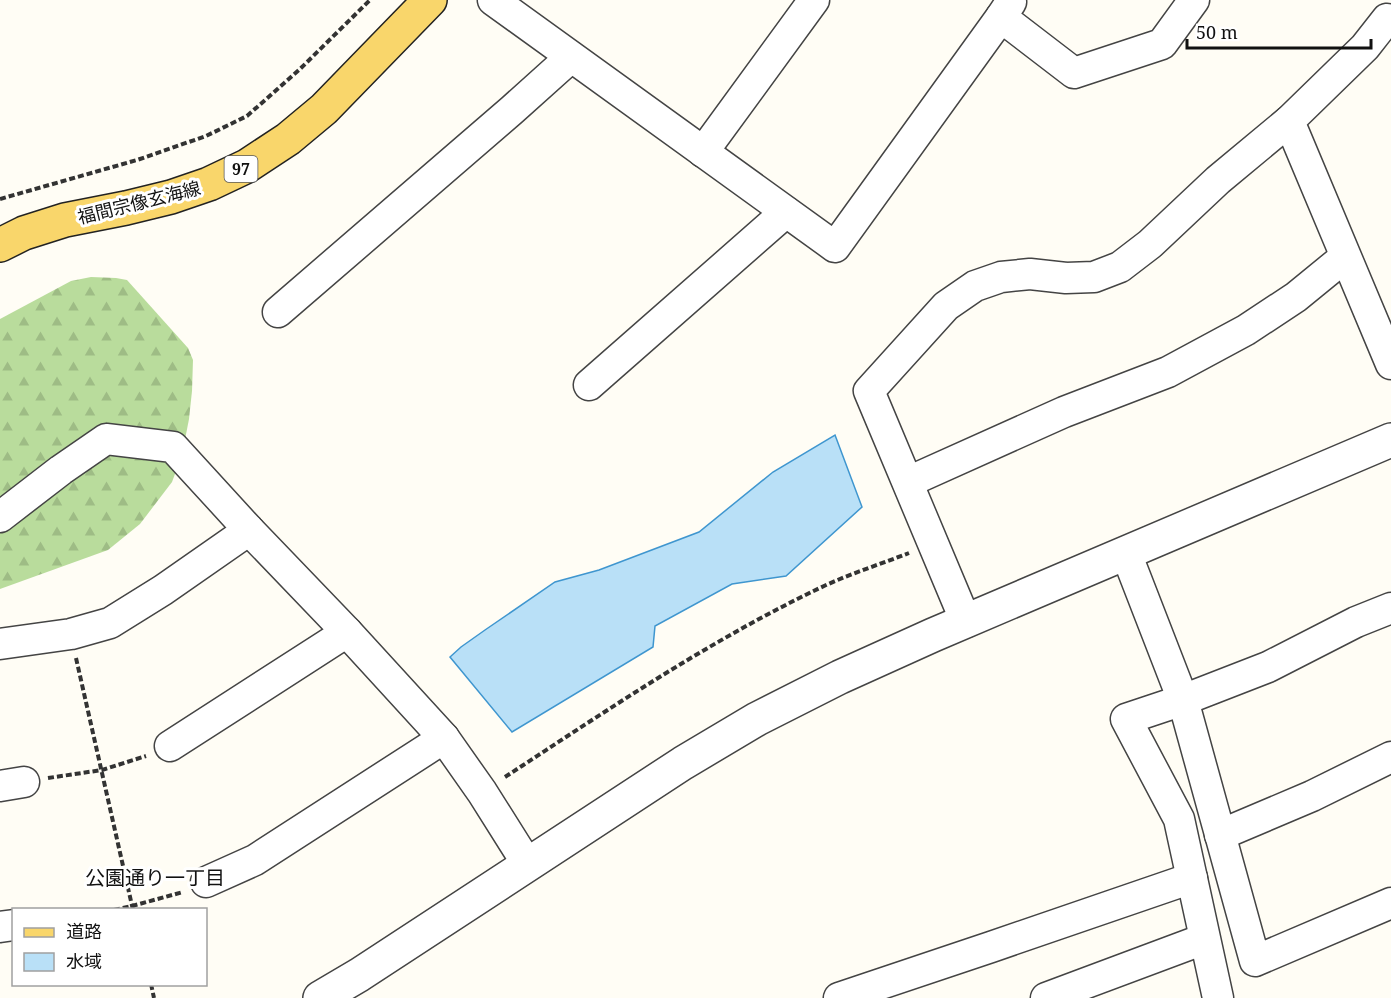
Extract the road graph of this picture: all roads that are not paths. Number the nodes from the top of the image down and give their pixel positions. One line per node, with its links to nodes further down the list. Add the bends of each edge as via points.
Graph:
1 (430, 0): 11 (main road, 福間宗像玄海線 / 97, via 324,109 288,140 247,166 171,197 65,220)
2 (493, 0): 7 (street)
3 (814, 0): 9 (street)
4 (1194, 0): 5 (street, via 1162,44 1074,73)
5 (1007, 8): 10 (street, via 835,247)
6 (1390, 21): 8 (street)
7 (571, 57): 9 (street); 13 (street)
8 (1290, 121): 12 (street); 17 (street, via 1120,267 1094,277 1030,274 1001,278 975,286 946,306 869,391)
9 (703, 152): 10 (street)
10 (786, 212): 15 (street)
11 (0, 245)
12 (1345, 257): 14 (street); 17 (street, via 1296,297 1246,330 1168,372 1064,412)
13 (278, 312)
14 (1391, 364)
15 (589, 385)
16 (1391, 440): 20 (street)
17 (908, 482): 22 (street)
18 (0, 517): 19 (street, via 106,439 173,447)
19 (249, 530): 23 (street); 24 (street, via 110,623 71,634)
20 (1126, 553): 22 (street); 25 (street)
21 (1391, 608): 25 (street, via 1268,668)
22 (966, 622): 30 (street, via 756,719)
23 (347, 633): 26 (street); 27 (street)
24 (0, 644)
25 (1183, 700): 29 (street); 31 (street, via 1126,719 1179,819)
26 (444, 738): 30 (street); 32 (street, via 255,860)
27 (170, 746)
28 (1391, 756): 29 (street, via 1312,796)
29 (1220, 835): 33 (street, via 1255,961)
30 (528, 865): 35 (street)
31 (1192, 878): 34 (street); 36 (street)
32 (206, 882)
33 (1391, 903)
34 (1204, 939): 37 (street); 38 (street)
35 (320, 998)
36 (839, 998)
37 (1046, 998)
38 (1218, 998)

